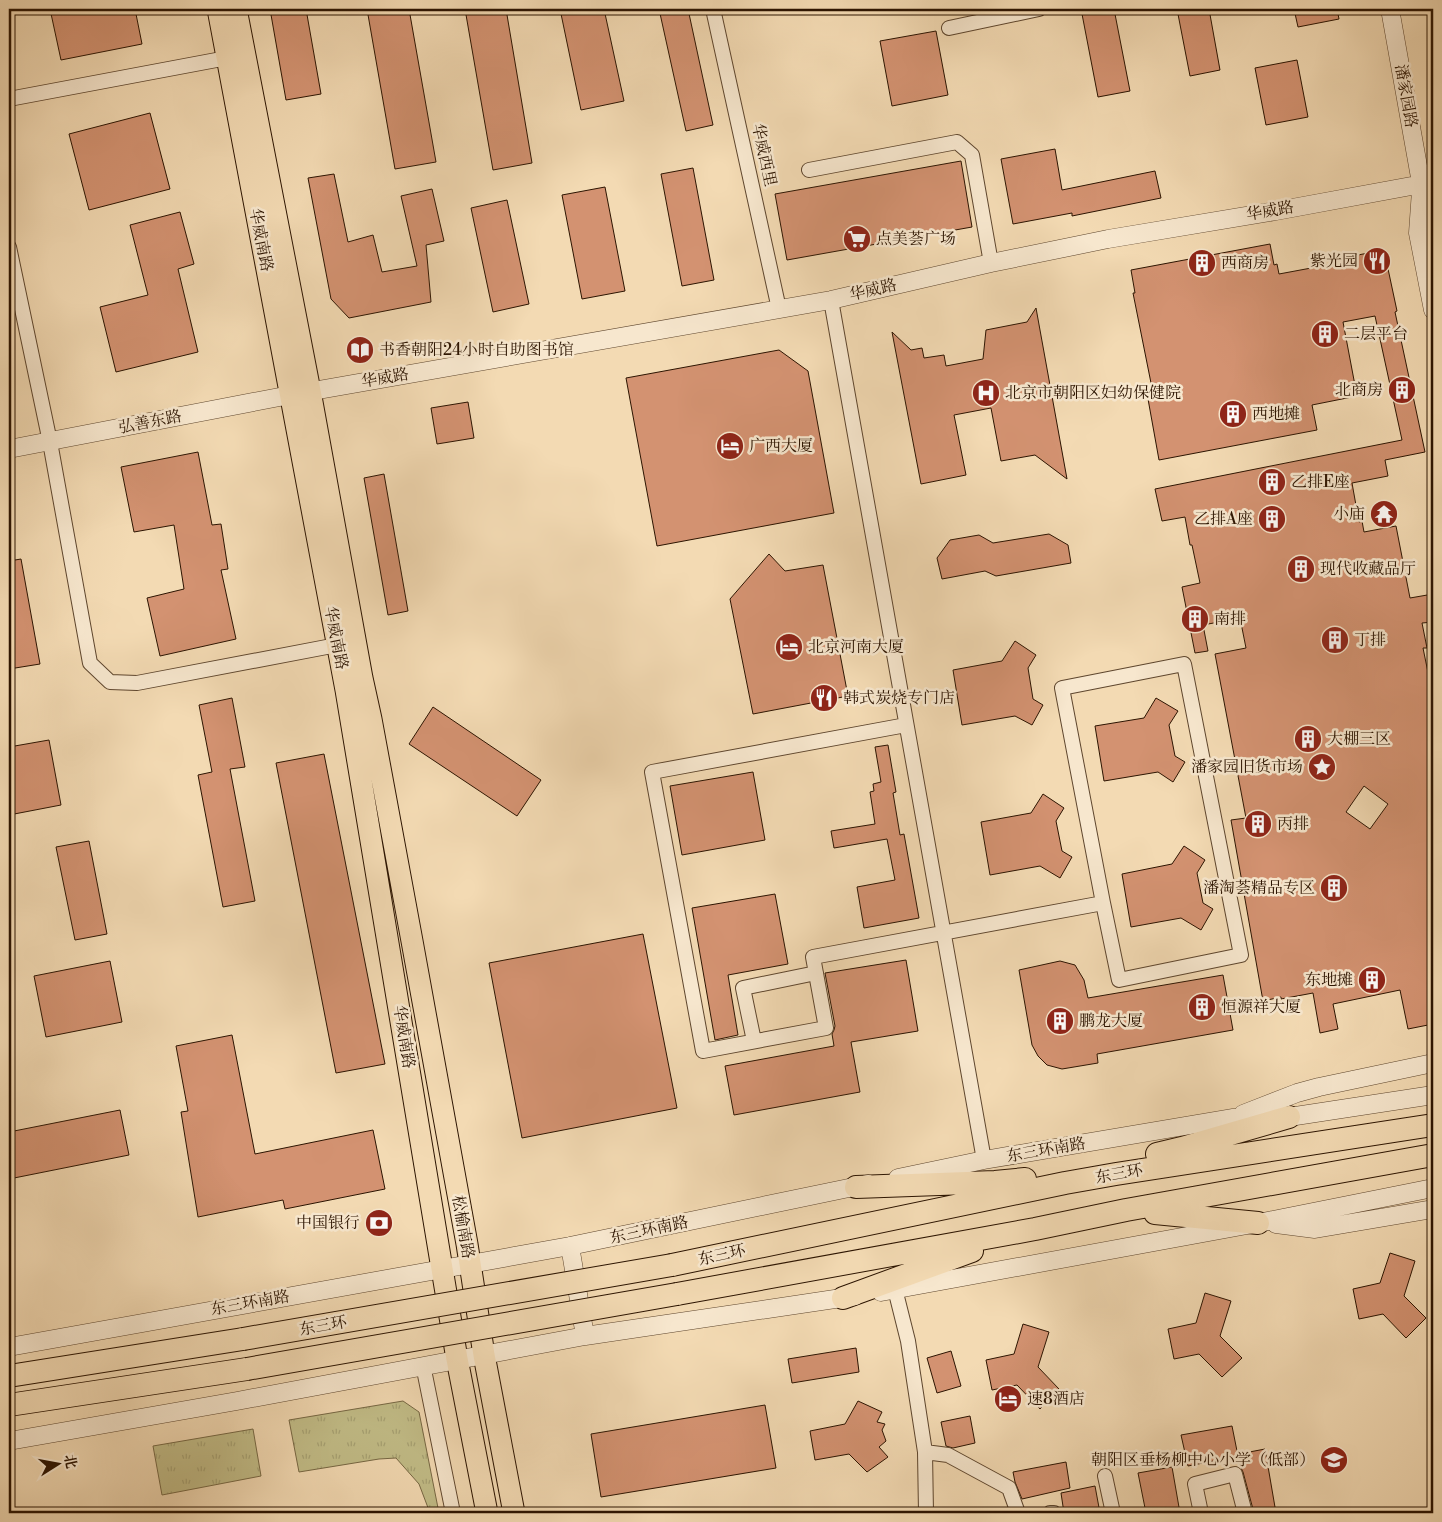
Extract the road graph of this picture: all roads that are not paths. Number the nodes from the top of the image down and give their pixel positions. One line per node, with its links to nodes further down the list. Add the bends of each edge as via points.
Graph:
1 (218, 9): 7 (main road, 华威南路)
2 (236, 9): 17 (main road, 华威南路)
3 (714, 9): 15 (street, 华威西里)
4 (1039, 9): 6 (street)
5 (1390, 9): 10 (street, 潘家园路)
6 (949, 28)
7 (227, 58): 8 (street); 17 (main road, 华威南路)
8 (9, 99)
9 (808, 170): 13 (street, via 957,142 972,155)
10 (1427, 182): 11 (street, 潘家园路); 13 (street, 华威路); 16 (street, 潘家园路, via 1418,233)
11 (1433, 216)
12 (9, 247): 18 (street)
13 (991, 263): 14 (street, 华威路)
14 (831, 300): 15 (street, 华威路); 21 (street)
15 (779, 309): 17 (street, 华威路)
16 (1433, 310)
17 (300, 393): 18 (street, 弘善东路); 20 (main road, 华威南路); 24 (main road, 华威南路, via 362,678)
18 (50, 442): 19 (street, 弘善东路); 20 (street, via 90,663 110,682 137,683)
19 (9, 449)
20 (337, 645): 44 (main road, 华威南路)
21 (906, 725): 23 (street); 26 (street, via 652,772 703,1051)
22 (1103, 903): 22 (street, via 1062,688 1184,664 1241,956 1119,980); 23 (street)
23 (943, 933): 25 (street, via 813,957); 33 (street)
24 (412, 941): 43 (main road, 松榆南路)
25 (816, 973): 26 (street, via 826,1028); 26 (street, via 742,988)
26 (754, 1041)
27 (1433, 1063): 30 (street, via 1297,1093)
28 (1433, 1095): 29 (street, 东三环南路)
29 (1288, 1117): 30 (street, 东三环南路); 34 (highway, via 1140,1158)
30 (1232, 1118): 33 (street, 东三环南路)
31 (1433, 1125): 34 (highway, 东三环)
32 (1433, 1155): 39 (highway, 东三环)
33 (984, 1160): 36 (street, 东三环南路)
34 (1116, 1174): 35 (highway, 东三环)
35 (1065, 1183): 36 (highway, via 1020,1179); 52 (highway, 东三环, bridge, via 672,1265)
36 (856, 1187): 42 (street, 东三环南路)
37 (1433, 1188): 40 (street)
38 (1433, 1209): 40 (street, via 1315,1229)
39 (1126, 1210): 40 (highway); 41 (highway, 东三环)
40 (1258, 1222): 45 (street)
41 (1035, 1229): 46 (highway); 53 (highway, 东三环, bridge, via 247,1368)
42 (570, 1246): 43 (street, 东三环南路); 47 (street)
43 (470, 1264): 44 (street, 东三环南路); 49 (main road, 松榆南路)
44 (442, 1269): 48 (street, 东三环南路); 50 (main road, 华威南路)
45 (895, 1289): 46 (street); 55 (street, via 908,1341)
46 (843, 1298): 47 (street)
47 (585, 1336): 49 (street)
48 (9, 1347)
49 (484, 1354): 50 (street); 59 (main road, 松榆南路)
50 (457, 1359): 51 (street); 58 (main road)
51 (423, 1365): 54 (street); 57 (street)
52 (9, 1376)
53 (9, 1405)
54 (9, 1441)
55 (925, 1452): 60 (street); 61 (street, via 948,1455 1009,1488)
56 (1105, 1476): 64 (street)
57 (453, 1513)
58 (486, 1513)
59 (514, 1513)
60 (926, 1513)
61 (1018, 1513)
62 (1050, 1513): 63 (street)
63 (1054, 1513)
64 (1112, 1513)
65 (1201, 1513): 66 (street, via 1195,1484 1235,1474)
66 (1245, 1513)

